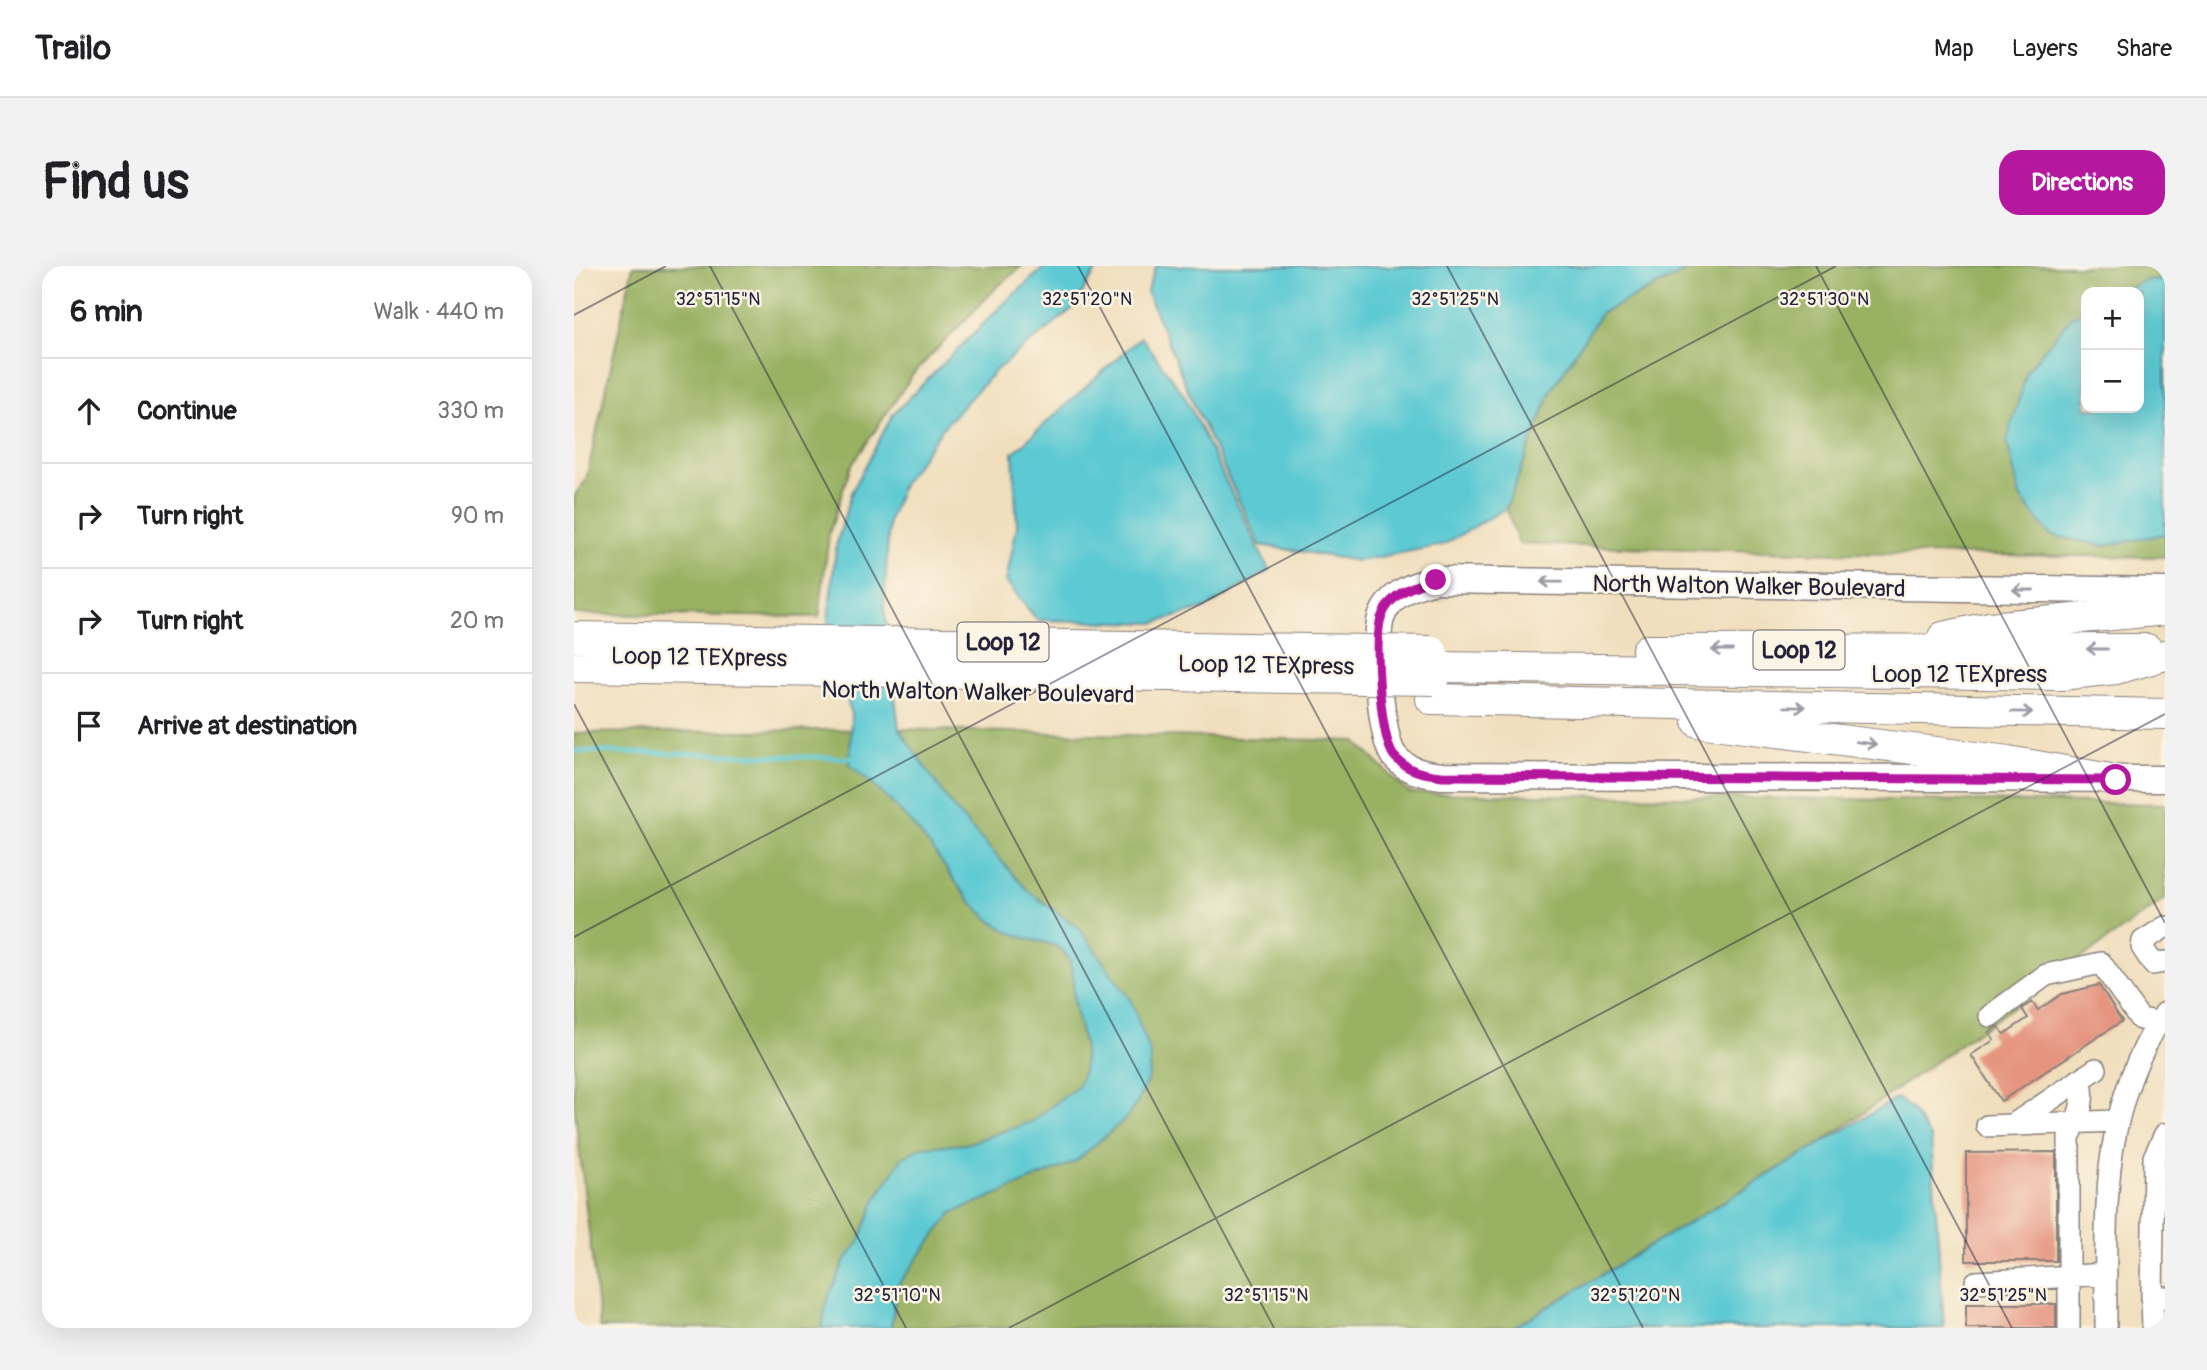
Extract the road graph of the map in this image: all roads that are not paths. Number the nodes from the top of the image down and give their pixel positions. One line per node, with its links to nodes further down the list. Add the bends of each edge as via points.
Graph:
1 (2165, 591): 16 (main road, North Walton Walker Boulevard, one-way to 16, via 1436,580 1410,586 1391,601 1381,618 1383,733 1393,754 1420,773)
2 (2165, 610): 5 (highway, via 1990,626)
3 (574, 637): 9 (highway, North Walton Walker Boulevard / Loop 12, bridge)
4 (2165, 649): 5 (highway, North Walton Walker Boulevard / Loop 12, one-way to 5)
5 (1890, 650): 9 (highway, North Walton Walker Boulevard / Loop 12, one-way to 9)
6 (2165, 655): 10 (highway, Loop 12 TEXpress, via 2116,669)
7 (574, 656): 9 (highway, Loop 12 TEXpress)
8 (574, 667): 9 (highway, Loop 12 TEXpress, bridge)
9 (1433, 674): 10 (highway, Loop 12 TEXpress); 11 (highway, North Walton Walker Boulevard / Loop 12); 12 (highway, North Walton Walker Boulevard / Loop 12)
10 (1934, 681): 13 (highway, Loop 12 TEXpress, via 2058,691)
11 (574, 687)
12 (1555, 702): 14 (highway, North Walton Walker Boulevard / Loop 12, one-way to 14); 16 (highway, one-way to 16, via 2008,761)
13 (2165, 708)
14 (2165, 714)
15 (2165, 779): 16 (main road, North Walton Walker Boulevard)
16 (2116, 780)
17 (2165, 928): 18 (street, via 2143,941 2153,964)
18 (2165, 962)
19 (1990, 1016): 20 (street, via 2046,975 2101,963 2140,1018)
20 (2162, 1018): 21 (street)
21 (2116, 1121): 22 (street); 26 (street, via 2106,1185)
22 (2077, 1123): 23 (street); 23 (street, via 2087,1074); 27 (street, via 2069,1137)
23 (2014, 1124): 24 (street)
24 (1987, 1126)
25 (2165, 1134): 29 (street, via 2154,1157)
26 (2106, 1274): 27 (street); 31 (street)
27 (2070, 1276): 28 (street); 30 (street)
28 (1976, 1282)
29 (2159, 1297): 32 (street)
30 (2069, 1328)
31 (2106, 1328)
32 (2153, 1328)

